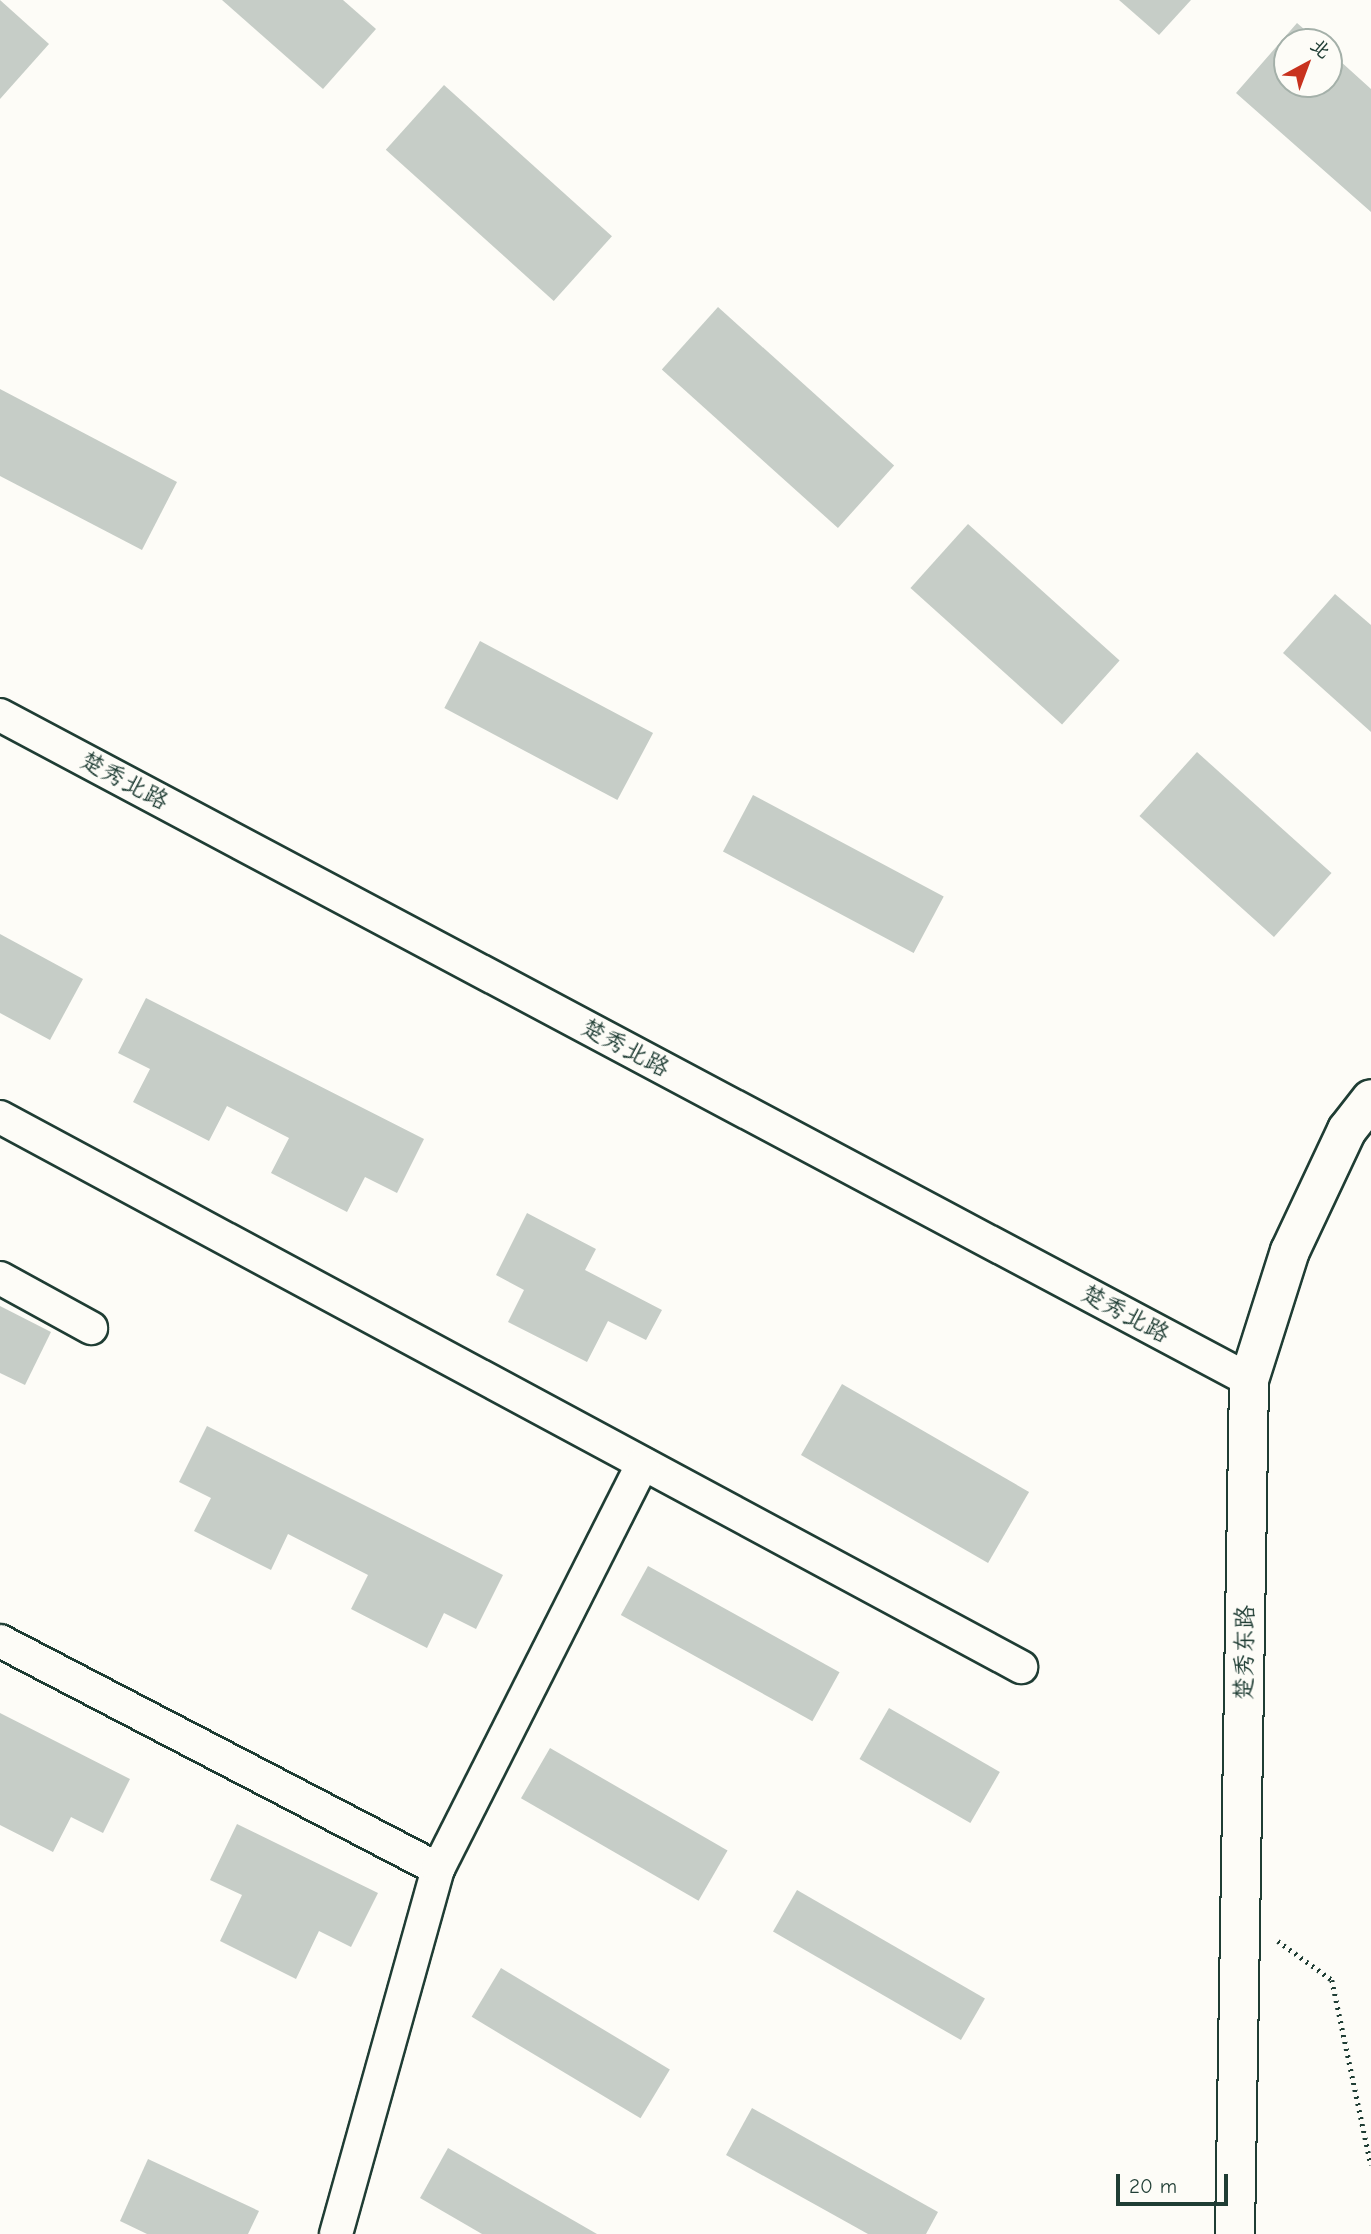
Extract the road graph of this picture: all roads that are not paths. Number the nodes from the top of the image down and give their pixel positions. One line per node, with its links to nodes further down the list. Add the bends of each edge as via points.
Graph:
1 (0, 715): 6 (street, 楚秀北路)
2 (1371, 1099): 6 (street, 楚秀东路, via 1347,1130 1290,1251)
3 (0, 1118): 7 (street)
4 (0, 1278): 5 (street)
5 (91, 1328)
6 (1249, 1380): 12 (street, 楚秀东路)
7 (643, 1464): 9 (street); 10 (street)
8 (0, 1641): 10 (street)
9 (1021, 1667)
10 (438, 1869): 11 (street)
11 (336, 2234)
12 (1235, 2234)

